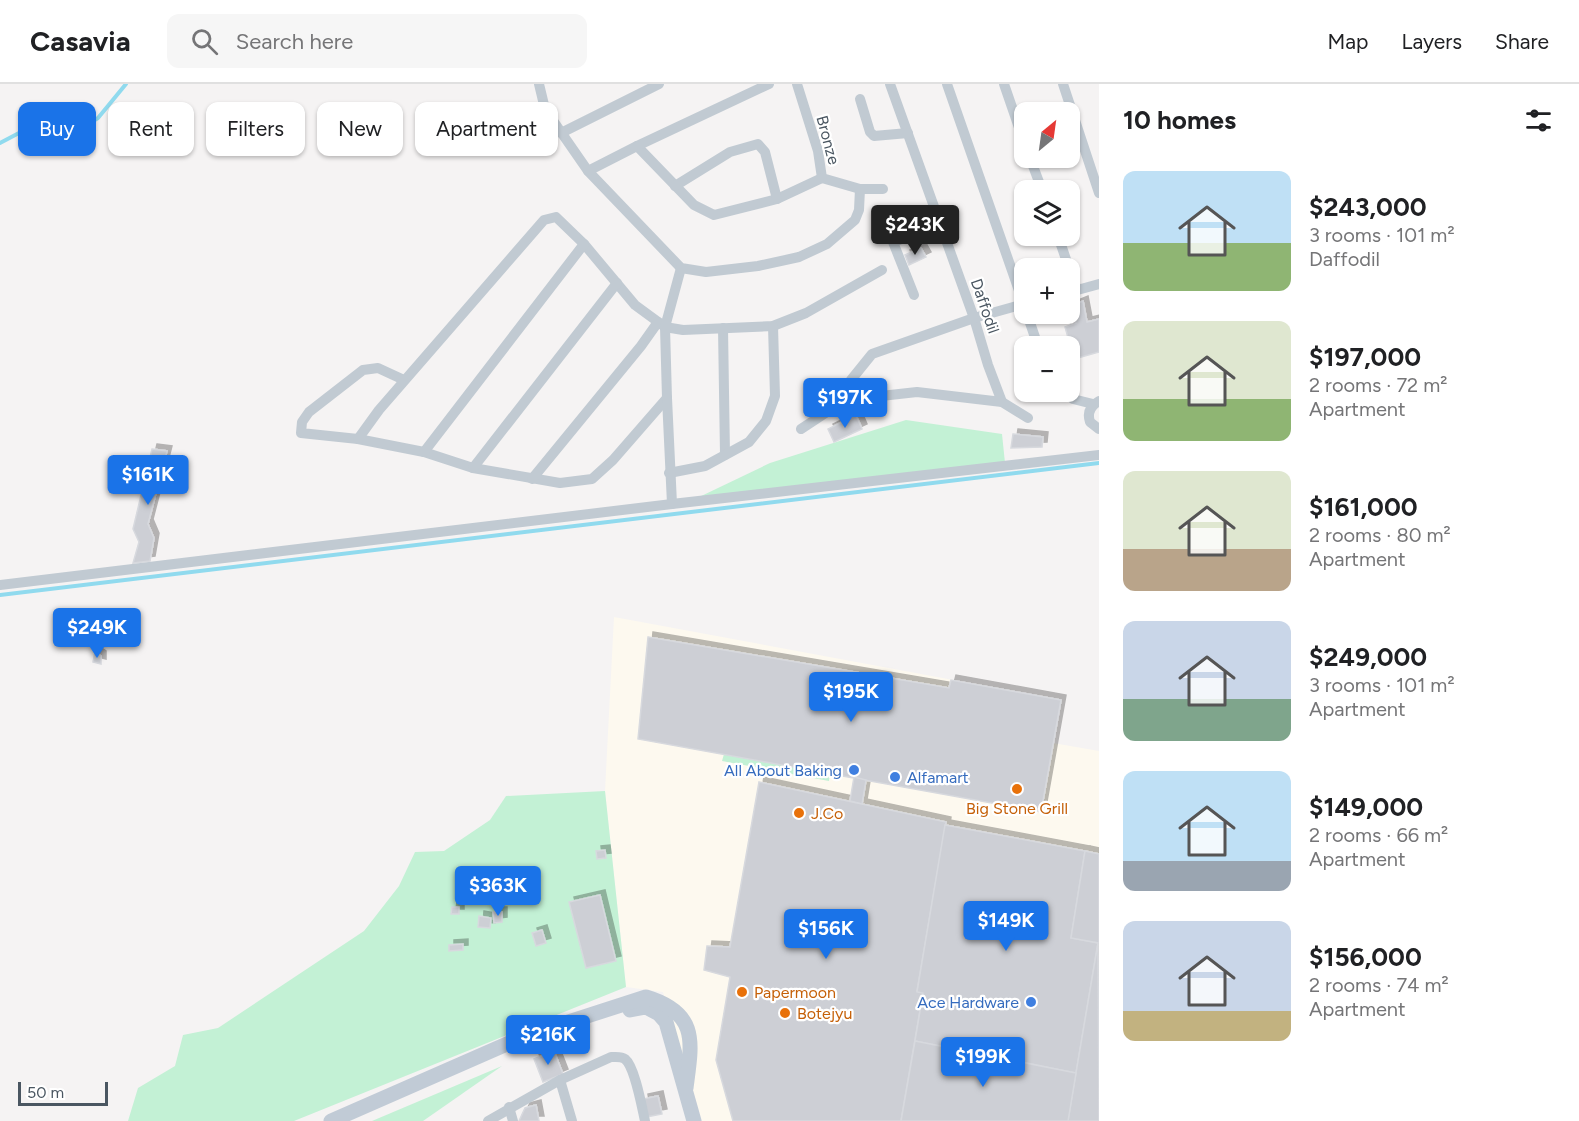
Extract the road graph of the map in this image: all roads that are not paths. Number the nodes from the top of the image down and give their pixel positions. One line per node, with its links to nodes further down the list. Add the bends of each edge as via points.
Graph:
1 (538, 84): 11 (street, via 545,109)
2 (659, 84): 11 (street)
3 (769, 84): 13 (street)
4 (797, 84): 15 (street, Bronze, via 818,151)
5 (890, 84): 12 (street, Daffodil)
6 (947, 84): 25 (street)
7 (1004, 84): 10 (street)
8 (1062, 84): 19 (street)
9 (860, 99): 12 (street, via 874,136)
10 (1014, 113)
11 (561, 133): 14 (street)
12 (908, 133): 21 (street, Daffodil)
13 (637, 146): 14 (street); 16 (street)
14 (588, 171): 23 (street)
15 (822, 178): 17 (street, Bronze); 20 (street)
16 (675, 186): 20 (street, via 694,205 714,214); 20 (street, via 730,152 758,144 765,152)
17 (860, 189): 18 (street, Bronze); 23 (street, via 860,210 855,220 827,244 799,257 706,272)
18 (883, 189)
19 (1099, 193)
20 (777, 199)
21 (939, 225): 29 (street, via 893,242); 31 (street, Daffodil)
22 (584, 244): 26 (street); 35 (street, via 556,217 544,220); 45 (street)
23 (681, 268): 32 (street)
24 (882, 270): 33 (street, via 806,313)
25 (1014, 275)
26 (617, 283): 32 (street, via 635,305); 48 (street)
27 (1099, 284): 28 (street)
28 (1080, 289)
29 (914, 295)
30 (1014, 307): 31 (street)
31 (974, 318): 37 (street, via 872,354 851,380); 39 (street, Daffodil)
32 (662, 325): 34 (street, via 683,330); 36 (street); 50 (street)
33 (773, 326): 34 (street); 46 (street, via 775,396 766,421 749,442)
34 (723, 328): 46 (street)
35 (404, 380): 44 (street); 44 (street, via 378,369 363,370 309,412 300,430)
36 (666, 398): 49 (street); 50 (street, via 592,479 560,483)
37 (845, 400): 39 (street, via 917,392); 42 (street)
38 (1080, 400): 40 (street)
39 (1002, 402): 41 (street)
40 (1096, 403): 43 (street, via 1089,417)
41 (1028, 418)
42 (801, 429)
43 (1099, 429)
44 (358, 439): 45 (street)
45 (424, 452): 48 (street)
46 (725, 455): 49 (street, via 705,466)
47 (1099, 455): 51 (street)
48 (473, 468): 50 (street)
49 (669, 473): 51 (street)
50 (532, 479)
51 (672, 504): 52 (street)
52 (0, 585)
53 (560, 1080): 55 (street); 60 (street); 61 (street, via 611,1057 623,1058 631,1067)
54 (426, 1084): 56 (main road); 57 (main road); 62 (main road, via 534,1033 646,997 665,1003 681,1016 689,1031 686,1088)
55 (509, 1107): 58 (street); 59 (street)
56 (331, 1121)
57 (351, 1121)
58 (488, 1121)
59 (513, 1121)
60 (572, 1121)
61 (645, 1121)
62 (694, 1121)

